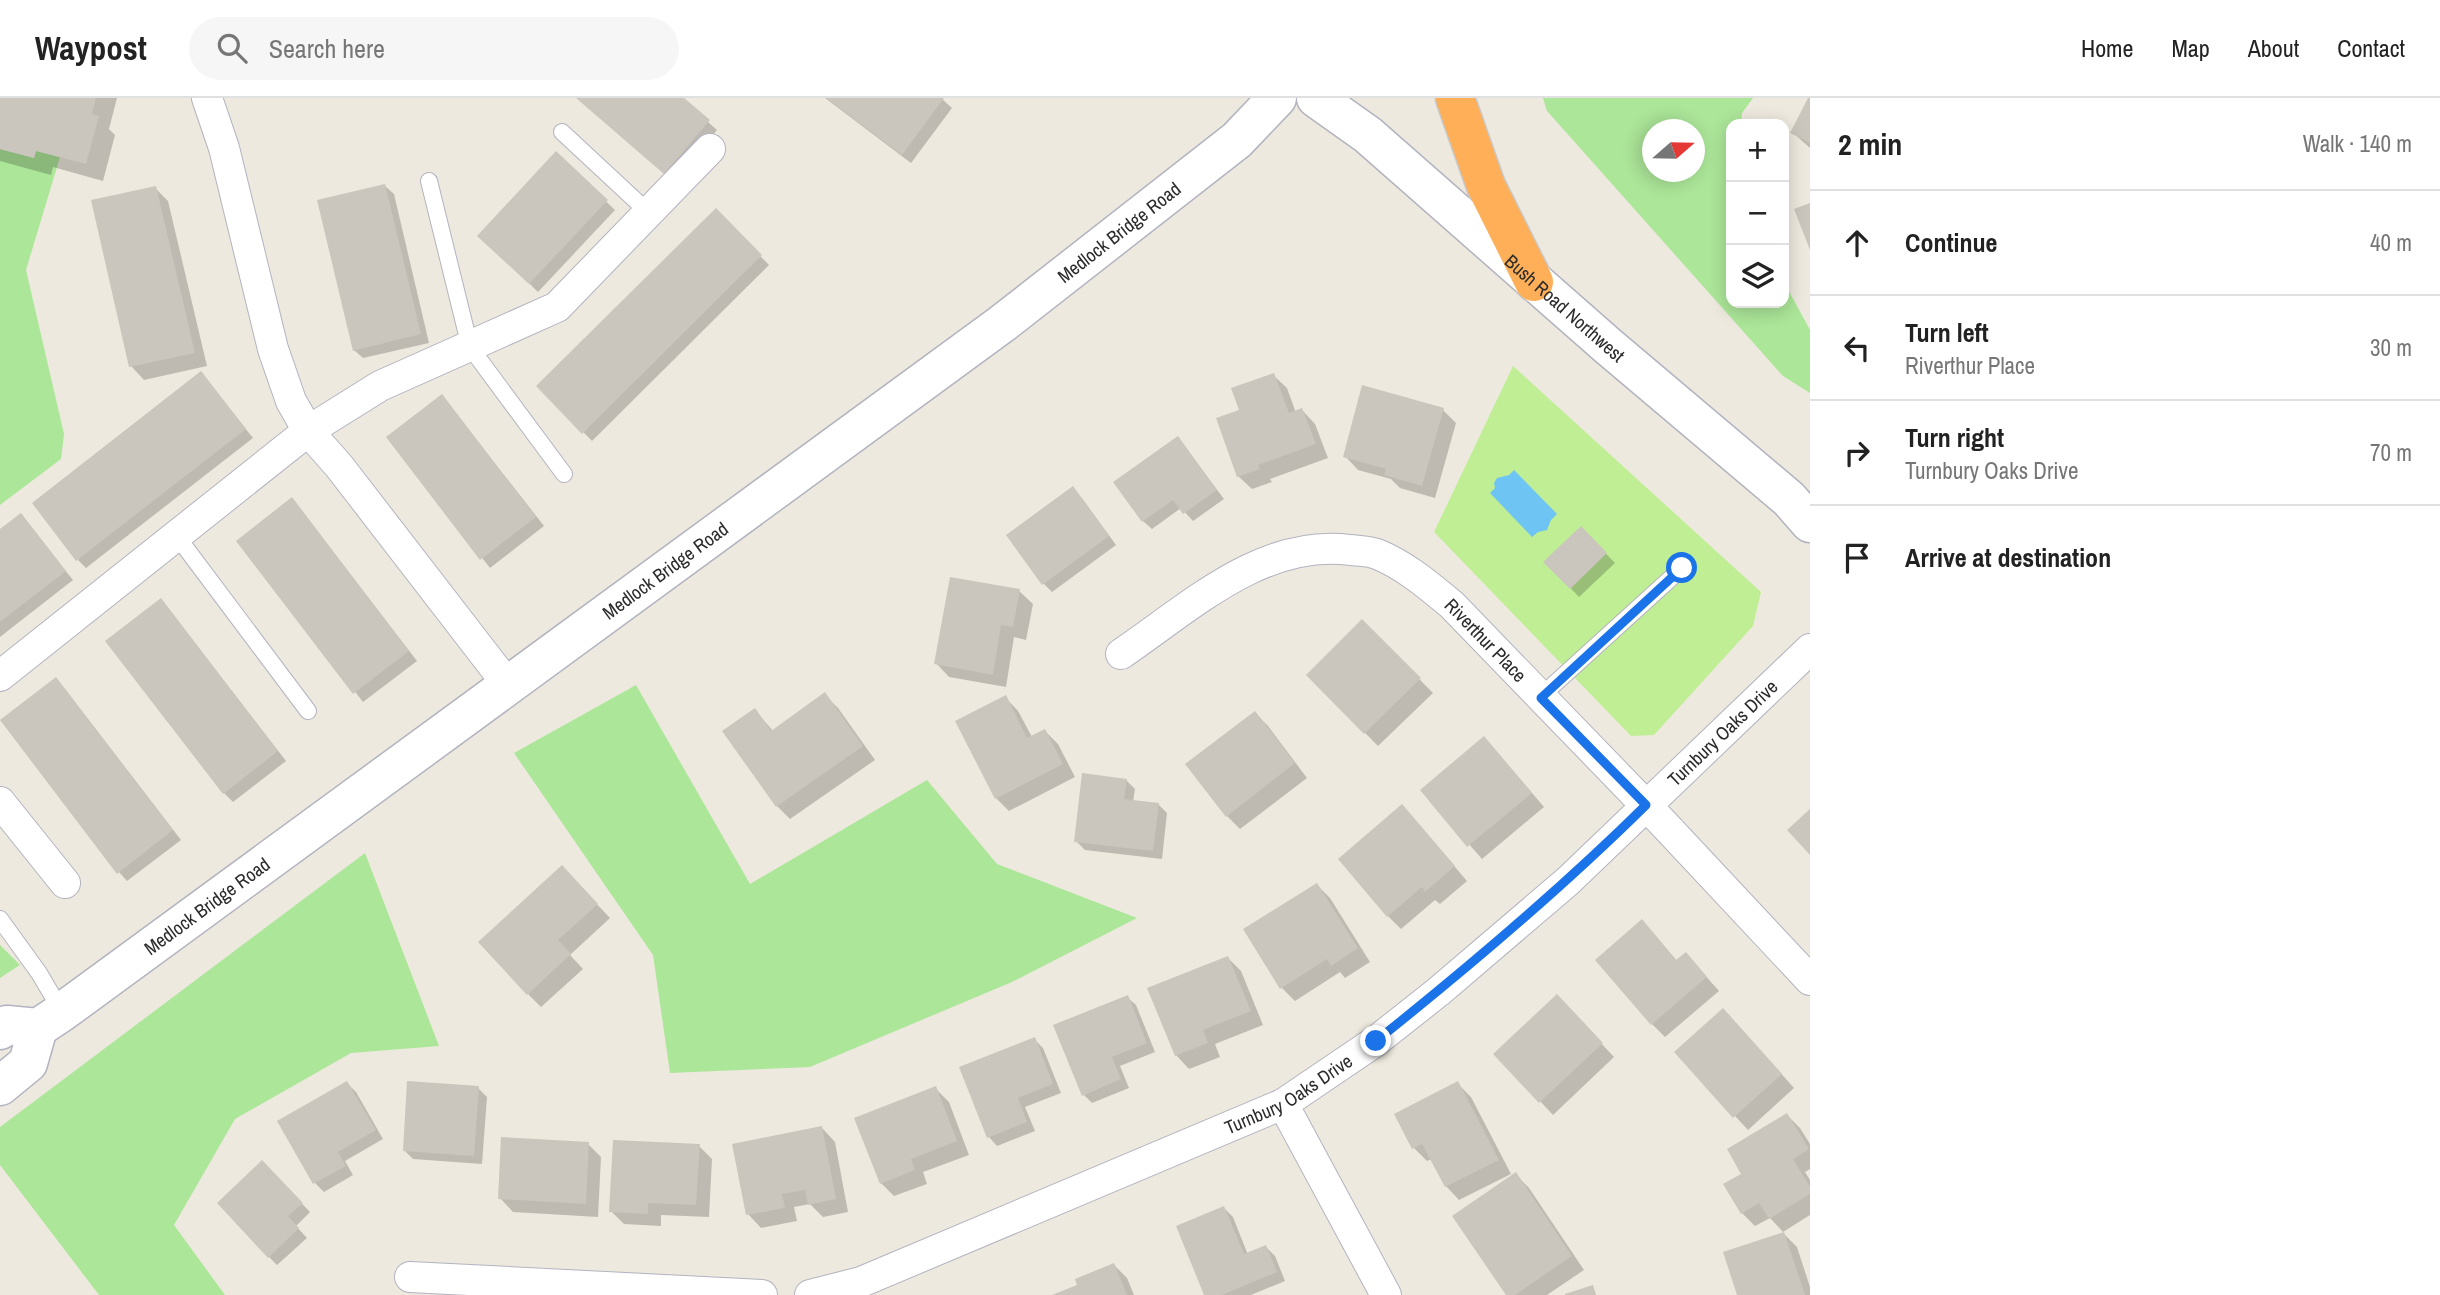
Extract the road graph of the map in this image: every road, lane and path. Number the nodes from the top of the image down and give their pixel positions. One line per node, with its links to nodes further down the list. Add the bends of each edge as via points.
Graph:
1 (207, 98): 11 (street, via 224,148 273,349 291,401)
2 (1277, 98): 19 (main road, Medlock Bridge Road, via 1237,140 1003,323)
3 (1316, 98): 9 (main road, Bush Road Northwest, via 1368,135)
4 (1455, 98): 9 (highway, via 1486,186)
5 (562, 132): 8 (lane)
6 (710, 149): 8 (street)
7 (429, 181): 10 (lane)
8 (648, 212): 10 (street, via 557,307)
9 (1534, 282): 13 (main road, Bush Road Northwest, via 1789,499)
10 (470, 347): 11 (street, via 380,386); 12 (lane)
11 (308, 431): 14 (street); 19 (street)
12 (564, 474)
13 (1810, 523)
14 (176, 535): 18 (street); 21 (lane)
15 (1682, 568): 20 (lane)
16 (1810, 649): 23 (street, Turnbury Oaks Drive)
17 (1121, 654): 20 (street, Riverthur Place, via 1237,574 1278,557 1327,547 1374,553 1414,573 1452,605)
18 (0, 676)
19 (508, 685): 27 (main road, Medlock Bridge Road)
20 (1541, 698): 23 (street, Riverthur Place)
21 (309, 710)
22 (0, 802): 24 (street)
23 (1646, 805): 26 (street, Riverthur Place); 30 (street, Turnbury Oaks Drive, via 1568,881 1438,992)
24 (65, 883)
25 (0, 919): 27 (lane, via 40,973)
26 (1810, 980)
27 (50, 1020): 28 (main road, via 7,1025); 29 (main road, via 28,1063)
28 (0, 1030)
29 (0, 1086)
30 (1283, 1104): 32 (street, Turnbury Oaks Drive, via 861,1282); 34 (street)
31 (410, 1277): 33 (street)
32 (822, 1294)
33 (762, 1295)
34 (1386, 1295)

